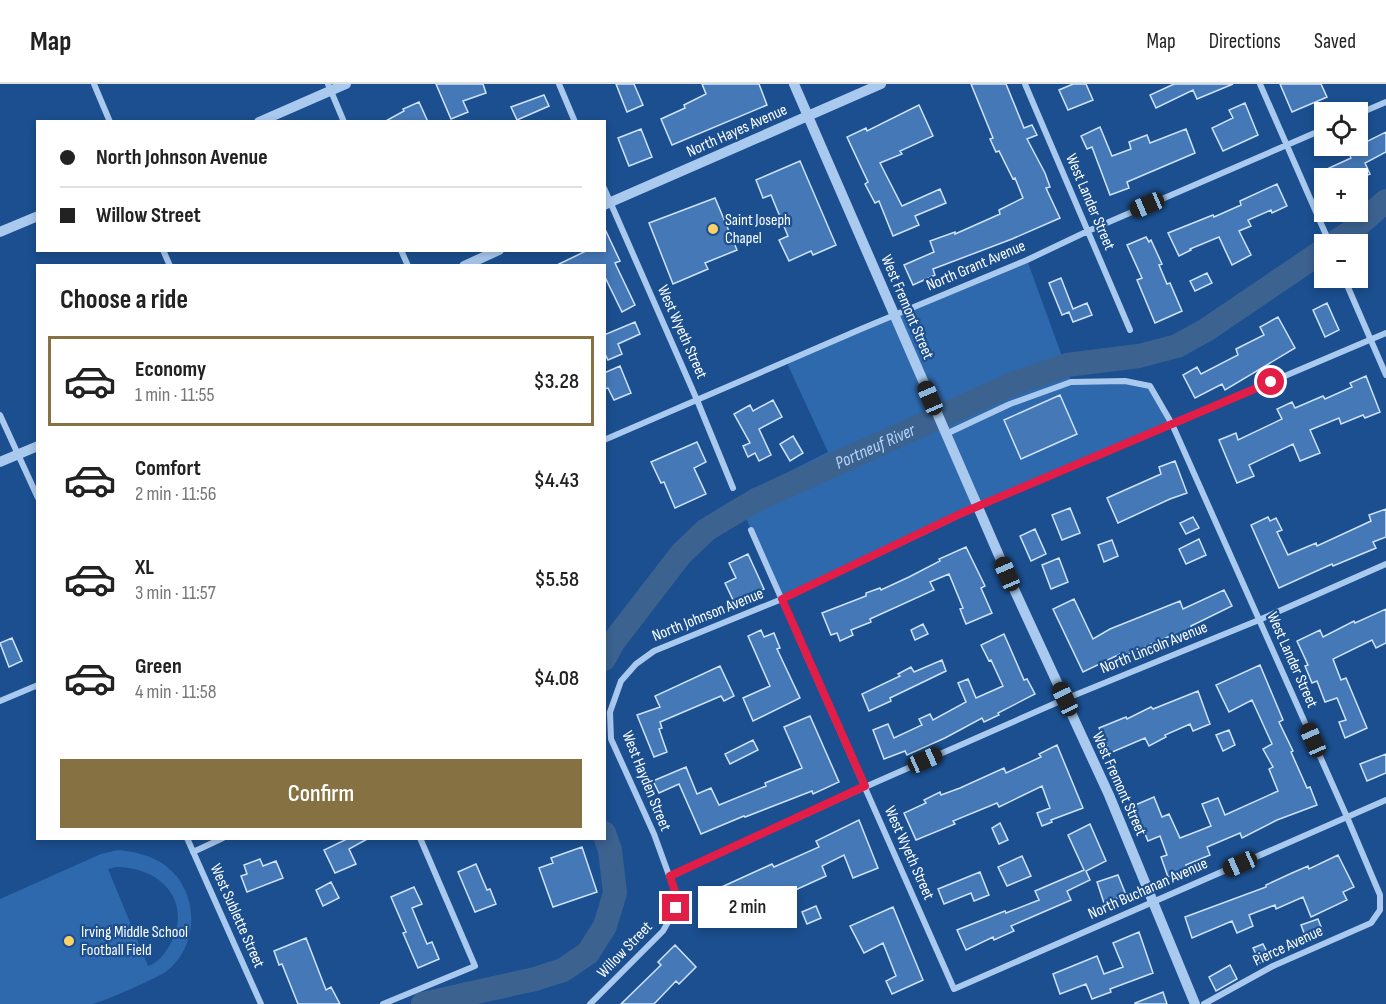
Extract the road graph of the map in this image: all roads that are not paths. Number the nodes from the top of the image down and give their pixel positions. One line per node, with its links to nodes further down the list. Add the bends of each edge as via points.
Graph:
1 (94, 84): 12 (street)
2 (346, 84): 8 (street)
3 (559, 84): 15 (street)
4 (794, 84): 11 (street, West Fremont Street)
5 (881, 84): 11 (street, North Hayes Avenue)
6 (1025, 84): 20 (street, West Lander Street)
7 (1260, 84): 17 (street)
8 (330, 87): 13 (street); 14 (street)
9 (1386, 102): 10 (street)
10 (1368, 110)
11 (807, 116): 18 (street, North Hayes Avenue); 26 (street, West Fremont Street)
12 (109, 120)
13 (263, 120)
14 (343, 120)
15 (574, 120)
16 (1314, 133): 17 (street, North Grant Avenue)
17 (1287, 145): 20 (street, North Grant Avenue); 22 (street)
18 (608, 204): 31 (street, West Wyeth Street)
19 (36, 217): 21 (street)
20 (1088, 231): 26 (street, North Grant Avenue); 27 (street, West Lander Street)
21 (0, 232)
22 (1325, 234)
23 (495, 252): 24 (street)
24 (468, 264)
25 (1348, 288): 29 (street)
26 (894, 315): 31 (street, North Grant Avenue); 34 (street, West Fremont Street)
27 (1130, 330)
28 (1386, 333): 29 (street, North Johnson Avenue)
29 (1371, 340): 30 (street); 33 (street, North Johnson Avenue)
30 (1386, 375)
31 (697, 400): 35 (street, North Grant Avenue); 39 (street, West Wyeth Street)
32 (0, 415): 37 (street)
33 (1172, 423): 34 (street, West Lander Street, via 1150,386 1125,381 1071,382 1010,404); 41 (street, North Johnson Avenue); 45 (street, West Lander Street)
34 (946, 434): 41 (street, West Fremont Street)
35 (606, 439)
36 (36, 447): 37 (street)
37 (19, 454): 38 (street); 40 (street)
38 (0, 462)
39 (734, 488)
40 (36, 493)
41 (978, 506): 44 (street, North Johnson Avenue); 48 (street, West Fremont Street)
42 (751, 530): 44 (street, West Wyeth Street)
43 (1386, 564): 45 (street, North Lincoln Avenue)
44 (782, 599): 47 (street, North Johnson Avenue, via 654,651 636,664); 50 (street, West Wyeth Street)
45 (1259, 620): 48 (street, North Lincoln Avenue); 52 (street, West Lander Street)
46 (36, 686): 49 (street)
47 (615, 694): 57 (street, West Hayden Street, via 610,712 611,739)
48 (1065, 699): 50 (street, North Lincoln Avenue); 58 (street, West Fremont Street)
49 (0, 701)
50 (865, 786): 57 (street, North Lincoln Avenue); 60 (street, West Wyeth Street)
51 (1386, 800): 52 (street, North Buchanan Avenue)
52 (1347, 817): 58 (street, North Buchanan Avenue); 59 (street, West Lander Street, via 1380,895)
53 (188, 840): 56 (street, West Sublette Street)
54 (220, 840): 56 (street)
55 (421, 840): 62 (street, via 475,966)
56 (193, 852): 61 (street, West Sublette Street)
57 (670, 876): 63 (street, Willow Street, via 676,908 663,931)
58 (1154, 902): 60 (street, North Buchanan Avenue); 64 (street, West Fremont Street)
59 (1380, 910): 65 (street, Pierce Avenue, via 1371,923 1273,966)
60 (954, 989)
61 (261, 1004)
62 (383, 1004)
63 (590, 1004)
64 (1195, 1004)
65 (1203, 1004)

